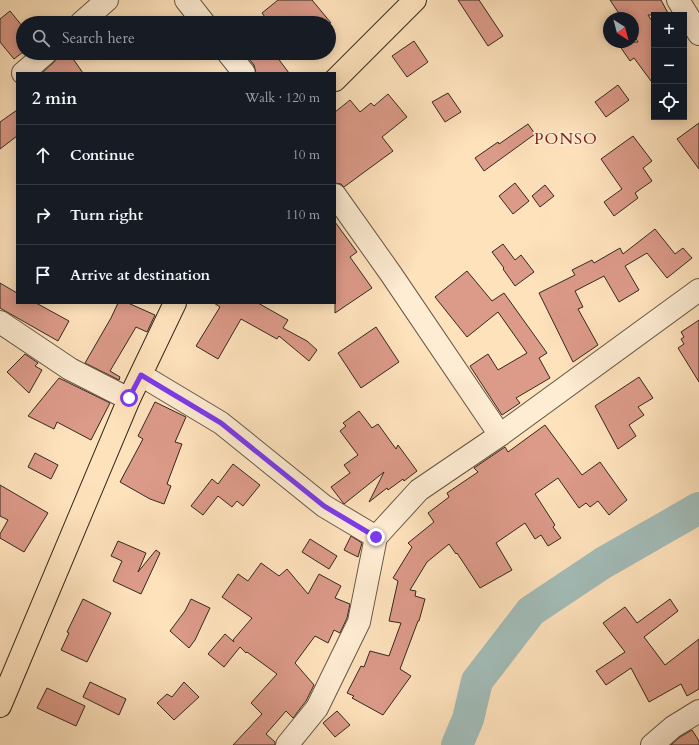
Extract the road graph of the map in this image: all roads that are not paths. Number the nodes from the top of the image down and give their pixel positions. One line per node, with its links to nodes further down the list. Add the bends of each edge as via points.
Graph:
1 (107, 0): 5 (street)
2 (186, 0): 6 (street)
3 (415, 0): 12 (main road)
4 (678, 0): 7 (street)
5 (89, 16)
6 (199, 16)
7 (698, 32)
8 (38, 60): 10 (street)
9 (234, 60): 11 (street)
10 (24, 72)
11 (243, 72)
12 (336, 79)
13 (336, 196): 19 (street)
14 (699, 290): 19 (street)
15 (175, 304): 17 (main road)
16 (0, 322): 18 (street, via 70,369)
17 (141, 375): 18 (main road); 20 (street, via 221,423 324,506)
18 (129, 398): 21 (main road)
19 (500, 435): 20 (street, via 419,490)
20 (376, 537): 23 (street, via 358,622 317,708)
21 (0, 706)
22 (699, 712): 24 (street, via 673,727)
23 (287, 745)
24 (652, 745)

